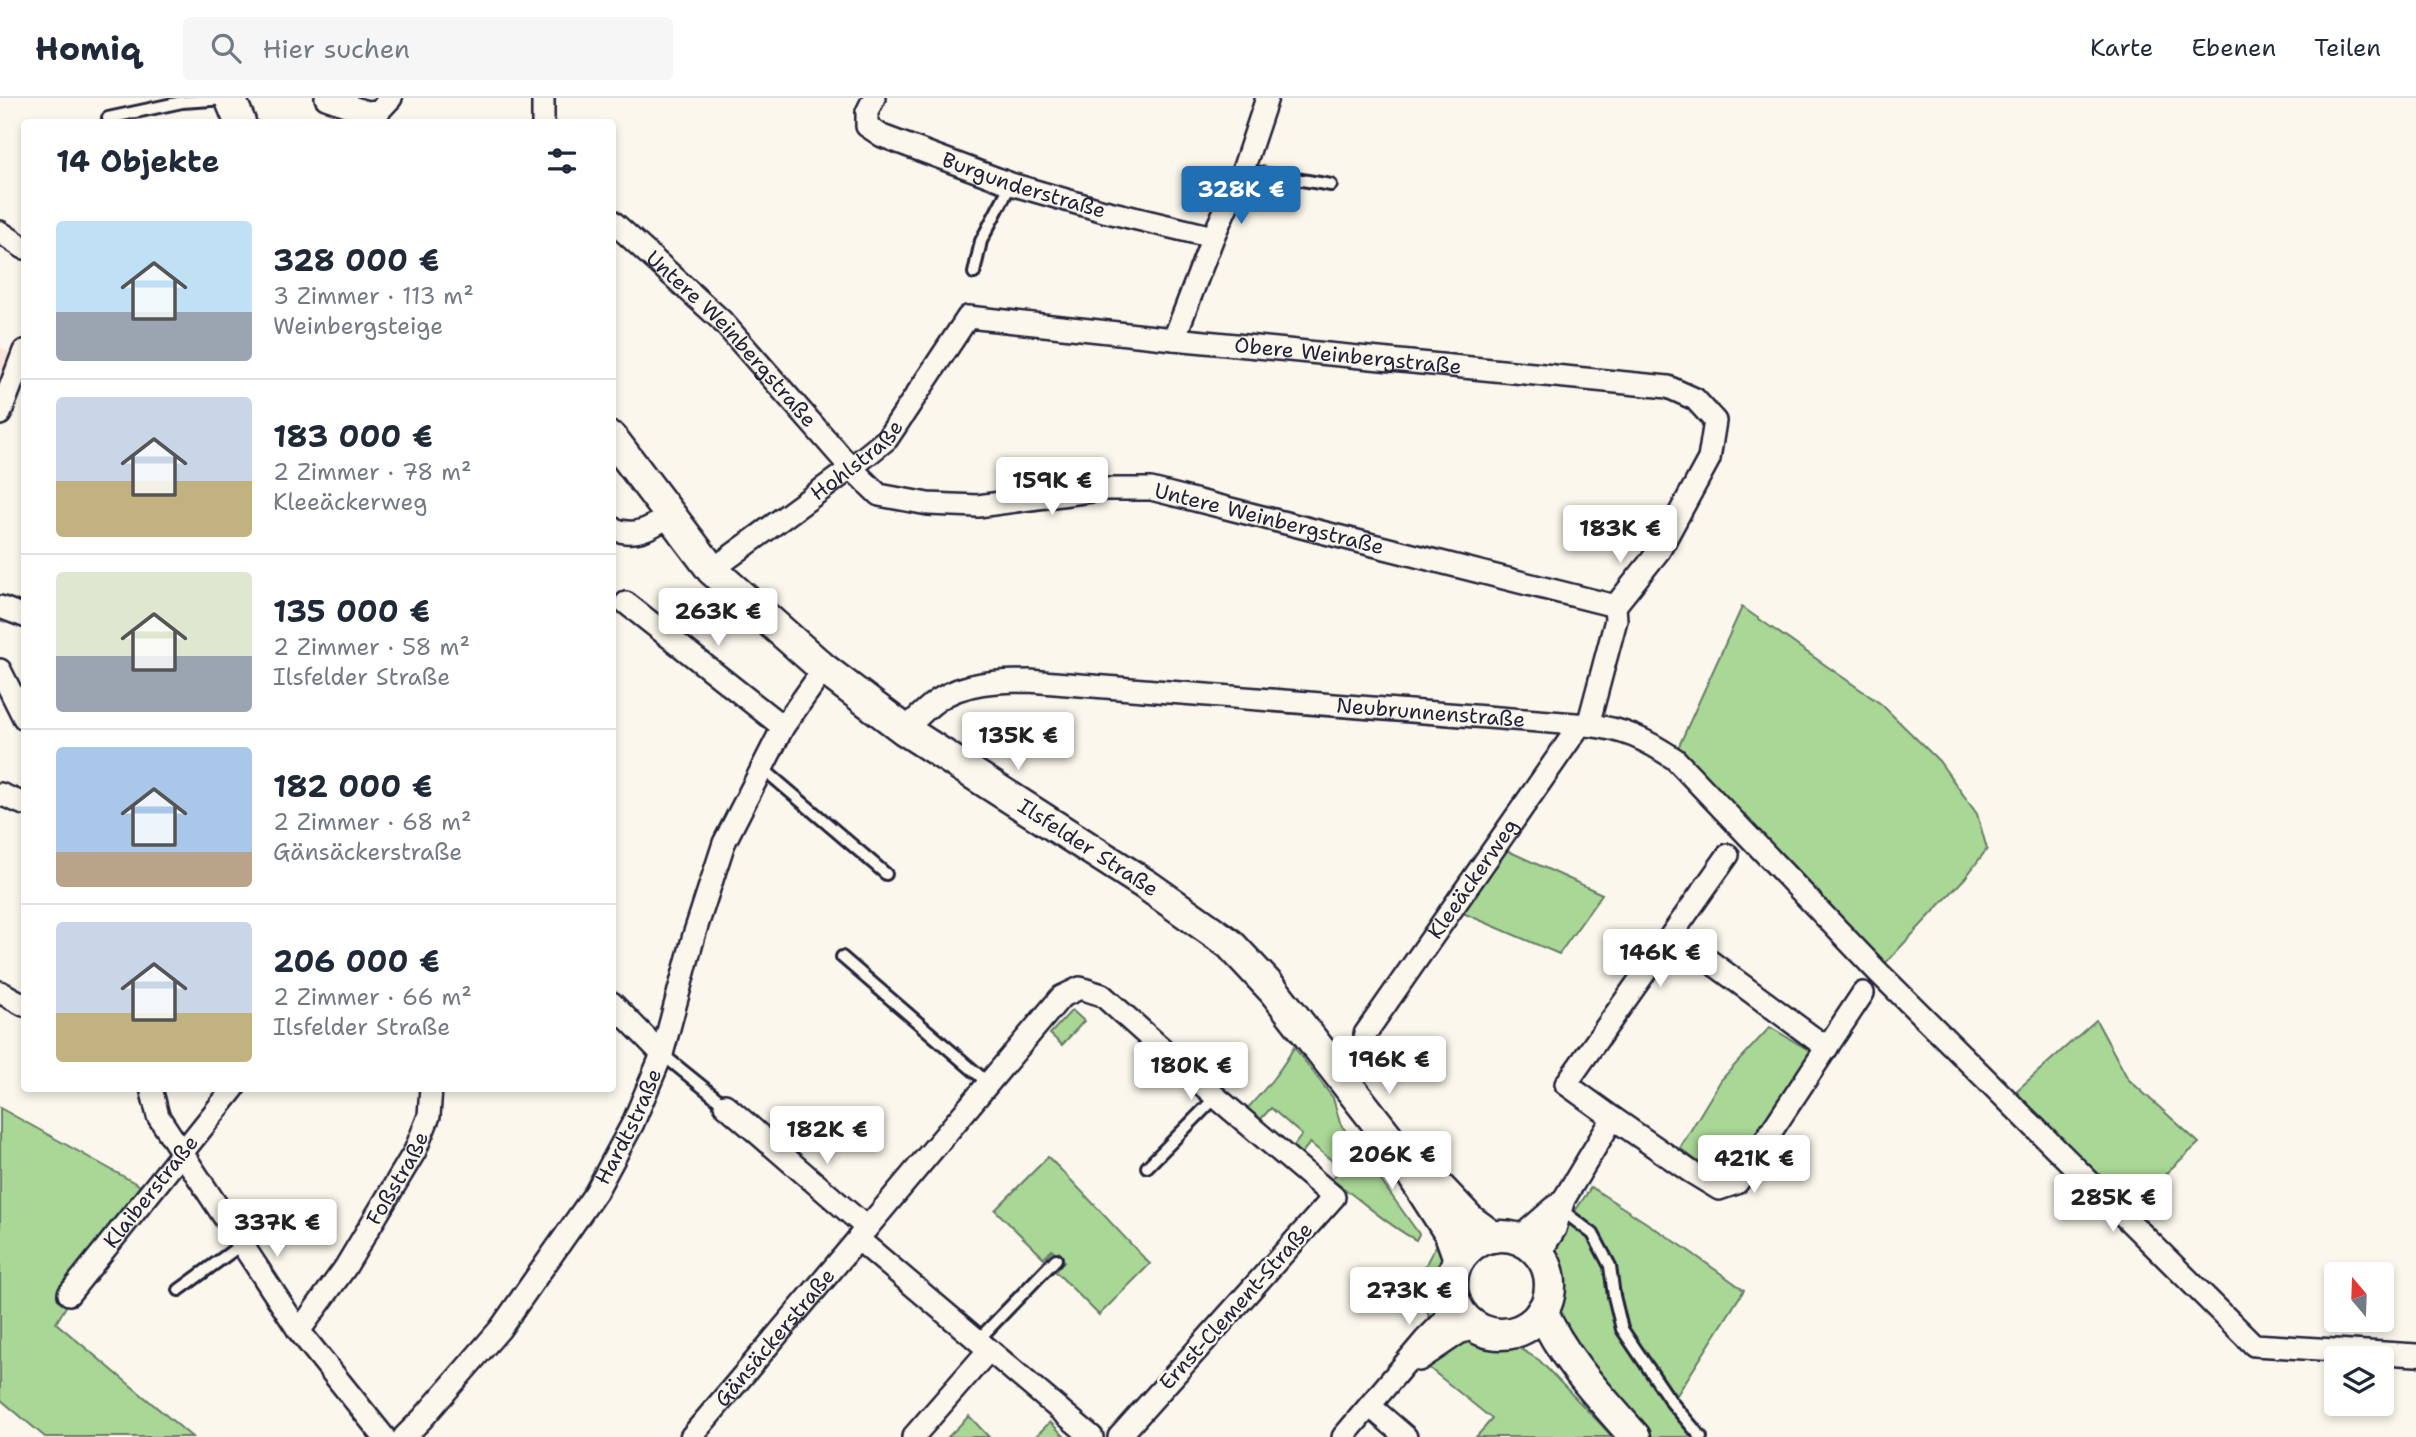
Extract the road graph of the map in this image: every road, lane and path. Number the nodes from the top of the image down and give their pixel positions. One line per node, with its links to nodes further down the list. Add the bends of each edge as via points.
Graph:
1 (230, 98): 7 (lane, via 182,102); 8 (main road)
2 (326, 98): 3 (street, via 366,112 379,111)
3 (391, 98)
4 (543, 98): 9 (street)
5 (874, 98): 11 (street, Burgunderstraße, via 867,126 882,136)
6 (1267, 98): 10 (street)
7 (108, 118)
8 (239, 119)
9 (543, 119)
10 (1243, 170): 12 (lane); 15 (street)
11 (1012, 184): 15 (street, Burgunderstraße); 17 (lane, via 981,241)
12 (1331, 185)
13 (616, 225): 23 (street, Untere Weinbergstraße, via 721,320)
14 (0, 232): 16 (street)
15 (1213, 237): 19 (street)
16 (21, 246)
17 (974, 273)
18 (968, 317): 19 (street, Obere Weinbergstraße); 23 (street, Hohlstraße, via 887,439)
19 (1174, 340): 28 (street, Obere Weinbergstraße, via 1668,387 1696,399 1715,421 1709,459 1658,551)
20 (21, 359): 21 (street)
21 (0, 414)
22 (616, 443): 24 (main road, Ilsfelder Straße)
23 (851, 468): 26 (street, Hohlstraße); 28 (street, Untere Weinbergstraße, via 879,495 928,504 978,506 1107,489 1151,489)
24 (671, 515): 25 (street, via 643,532); 26 (main road, Ilsfelder Straße)
25 (616, 530)
26 (712, 570): 31 (main road, Ilsfelder Straße)
27 (626, 603): 35 (street)
28 (1615, 606): 34 (street, Kleeäckerweg, via 1616,620)
29 (0, 607): 30 (street)
30 (21, 615)
31 (824, 669): 35 (street, Hardtstraße); 36 (main road, Ilsfelder Straße)
32 (0, 670): 33 (street)
33 (21, 712)
34 (1584, 725): 36 (street, Neubrunnenstraße, via 996,681 939,699); 48 (street, Kleeäckerweg); 76 (street, Neubrunnenstraße, via 1615,728 1650,741 1675,759 1877,970 2254,1345)
35 (783, 727): 37 (street, Hardtstraße)
36 (905, 730): 58 (main road, Ilsfelder Straße, via 1230,944 1275,991)
37 (761, 767): 41 (lane); 50 (street, Hardtstraße, via 724,843)
38 (0, 794): 39 (street)
39 (21, 803)
40 (1728, 856): 42 (street)
41 (886, 874)
42 (1673, 934): 49 (street); 57 (street, via 1566,1084)
43 (842, 957): 51 (lane)
44 (0, 992): 46 (street)
45 (1863, 993): 49 (street)
46 (21, 1003)
47 (616, 1007): 50 (street)
48 (1365, 1034)
49 (1827, 1048): 57 (street, via 1737,1183 1719,1189)
50 (662, 1054): 56 (lane); 80 (street, Hardtstraße, via 633,1123 596,1192 500,1329)
51 (988, 1083): 55 (street, Ernst-Clement-Straße, via 1061,997 1080,988 1102,995); 62 (street, Ernst-Clement-Straße)
52 (151, 1092): 59 (street, via 158,1116)
53 (231, 1092): 59 (street, Klaiberstraße)
54 (431, 1092): 73 (street, Foßstraße, via 429,1116 415,1151 345,1268)
55 (1216, 1097): 60 (lane); 84 (street, Ernst-Clement-Straße, via 1334,1197)
56 (725, 1105): 62 (street)
57 (1613, 1118): 61 (street)
58 (1388, 1137): 63 (main road, Ilsfelder Straße, via 1470,1220); 67 (main road, Ilsfelder Straße, via 1450,1234)
59 (182, 1153): 64 (street); 69 (street, Klaiberstraße)
60 (1147, 1167)
61 (1561, 1205): 63 (street, via 1534,1226); 65 (street); 89 (lane, via 1593,1234 1610,1266 1622,1329)
62 (862, 1233): 75 (street); 81 (street, Gänsäckerstraße)
63 (1504, 1237): 65 (main road, Ilsfelder Straße, via 1531,1246); 67 (main road, via 1473,1245)
64 (242, 1244): 68 (lane); 73 (street)
65 (1542, 1258): 71 (main road, via 1550,1282)
66 (1056, 1259): 75 (lane)
67 (1459, 1259): 70 (main road, via 1453,1273)
68 (179, 1290)
69 (69, 1294)
70 (1455, 1302): 72 (main road); 77 (street)
71 (1542, 1311): 74 (main road); 88 (main road, via 1583,1377)
72 (1476, 1326): 74 (main road, via 1496,1333); 77 (street)
73 (299, 1331): 79 (street)
74 (1517, 1331): 87 (main road)
75 (983, 1345): 82 (street); 83 (street)
76 (2416, 1354)
77 (1397, 1375): 78 (street)
78 (1370, 1406): 85 (street); 86 (street)
79 (384, 1437)
80 (404, 1437)
81 (691, 1437)
82 (913, 1437)
83 (1092, 1437)
84 (1119, 1437)
85 (1343, 1437)
86 (1406, 1437)
87 (1628, 1437)
88 (1635, 1437)
89 (1701, 1437)

